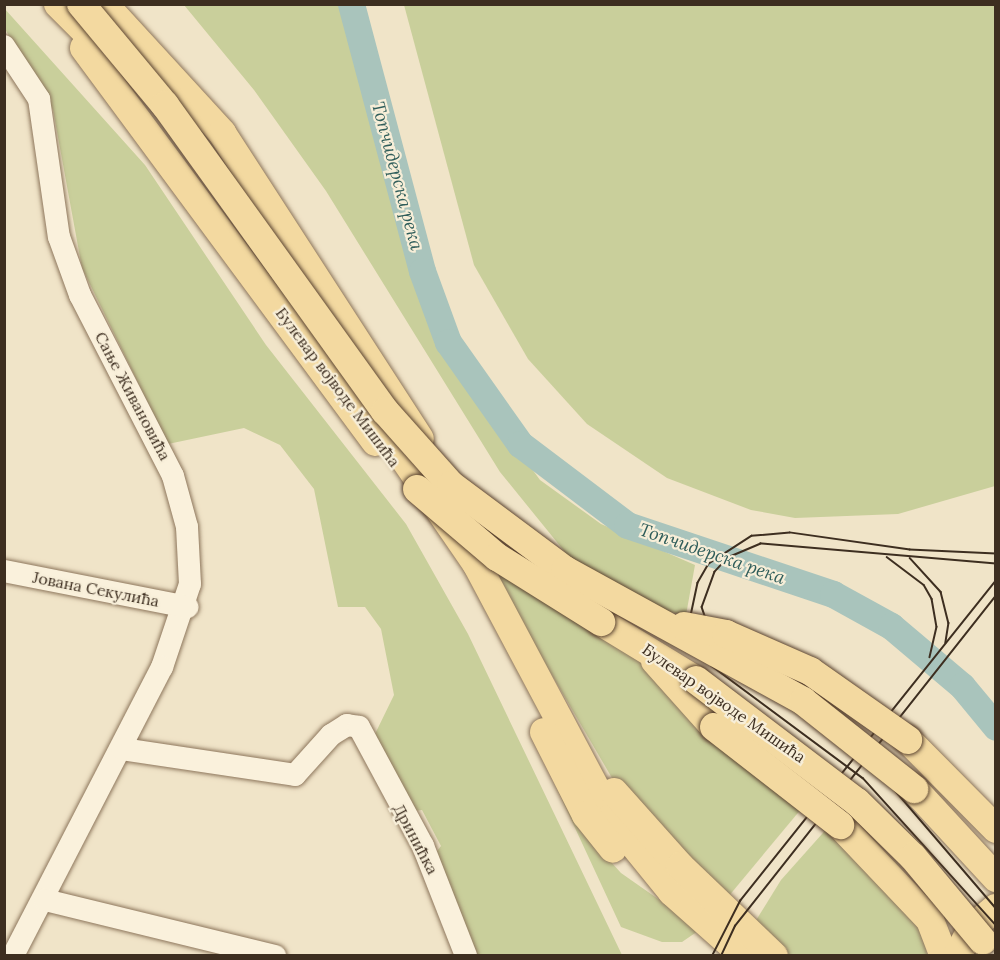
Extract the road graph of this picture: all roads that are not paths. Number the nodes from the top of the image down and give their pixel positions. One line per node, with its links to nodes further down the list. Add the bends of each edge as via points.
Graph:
1 (43, 4): 6 (main road, Булевар војводе Мишића, via 123,94 343,399)
2 (58, 4): 7 (main road, via 140,90 194,159)
3 (81, 4): 10 (main road, Булевар војводе Мишића, bridge, via 165,105 356,373 431,465 525,544)
4 (104, 4): 7 (main road, via 222,132 429,456)
5 (4, 46): 9 (street, Сање Живановића, via 36,88 63,250 80,295 164,451 183,508 190,560)
6 (417, 489): 10 (main road, Булевар војводе Мишића, bridge, via 497,557); 15 (main road, via 498,635 570,787 624,861 652,885)
7 (473, 559): 11 (main road)
8 (4, 571): 9 (street, Јована Секулића)
9 (187, 607): 12 (street, Сање Живановића)
10 (654, 636): 13 (main road, bridge, via 726,634 834,685 908,740); 14 (main road, Булевар војводе Мишића, bridge, via 803,701 914,789); 23 (main road, bridge, via 689,704 862,846 930,920); 25 (main road, Булевар војводе Мишића, bridge, via 879,822 940,887)
11 (567, 737): 15 (main road, via 611,817); 22 (main road, via 668,855)
12 (122, 749): 16 (street, Сање Живановића); 20 (street, Дринићка, via 292,775 332,735 347,725 359,727 423,846)
13 (996, 829)
14 (996, 878)
15 (672, 892): 21 (main road)
16 (45, 900): 18 (street, Сање Живановића); 19 (street)
17 (996, 908): 24 (main road, via 972,928)
18 (13, 956)
19 (275, 956)
20 (466, 956)
21 (744, 956)
22 (774, 956)
23 (944, 956)
24 (957, 956)
25 (993, 956)

